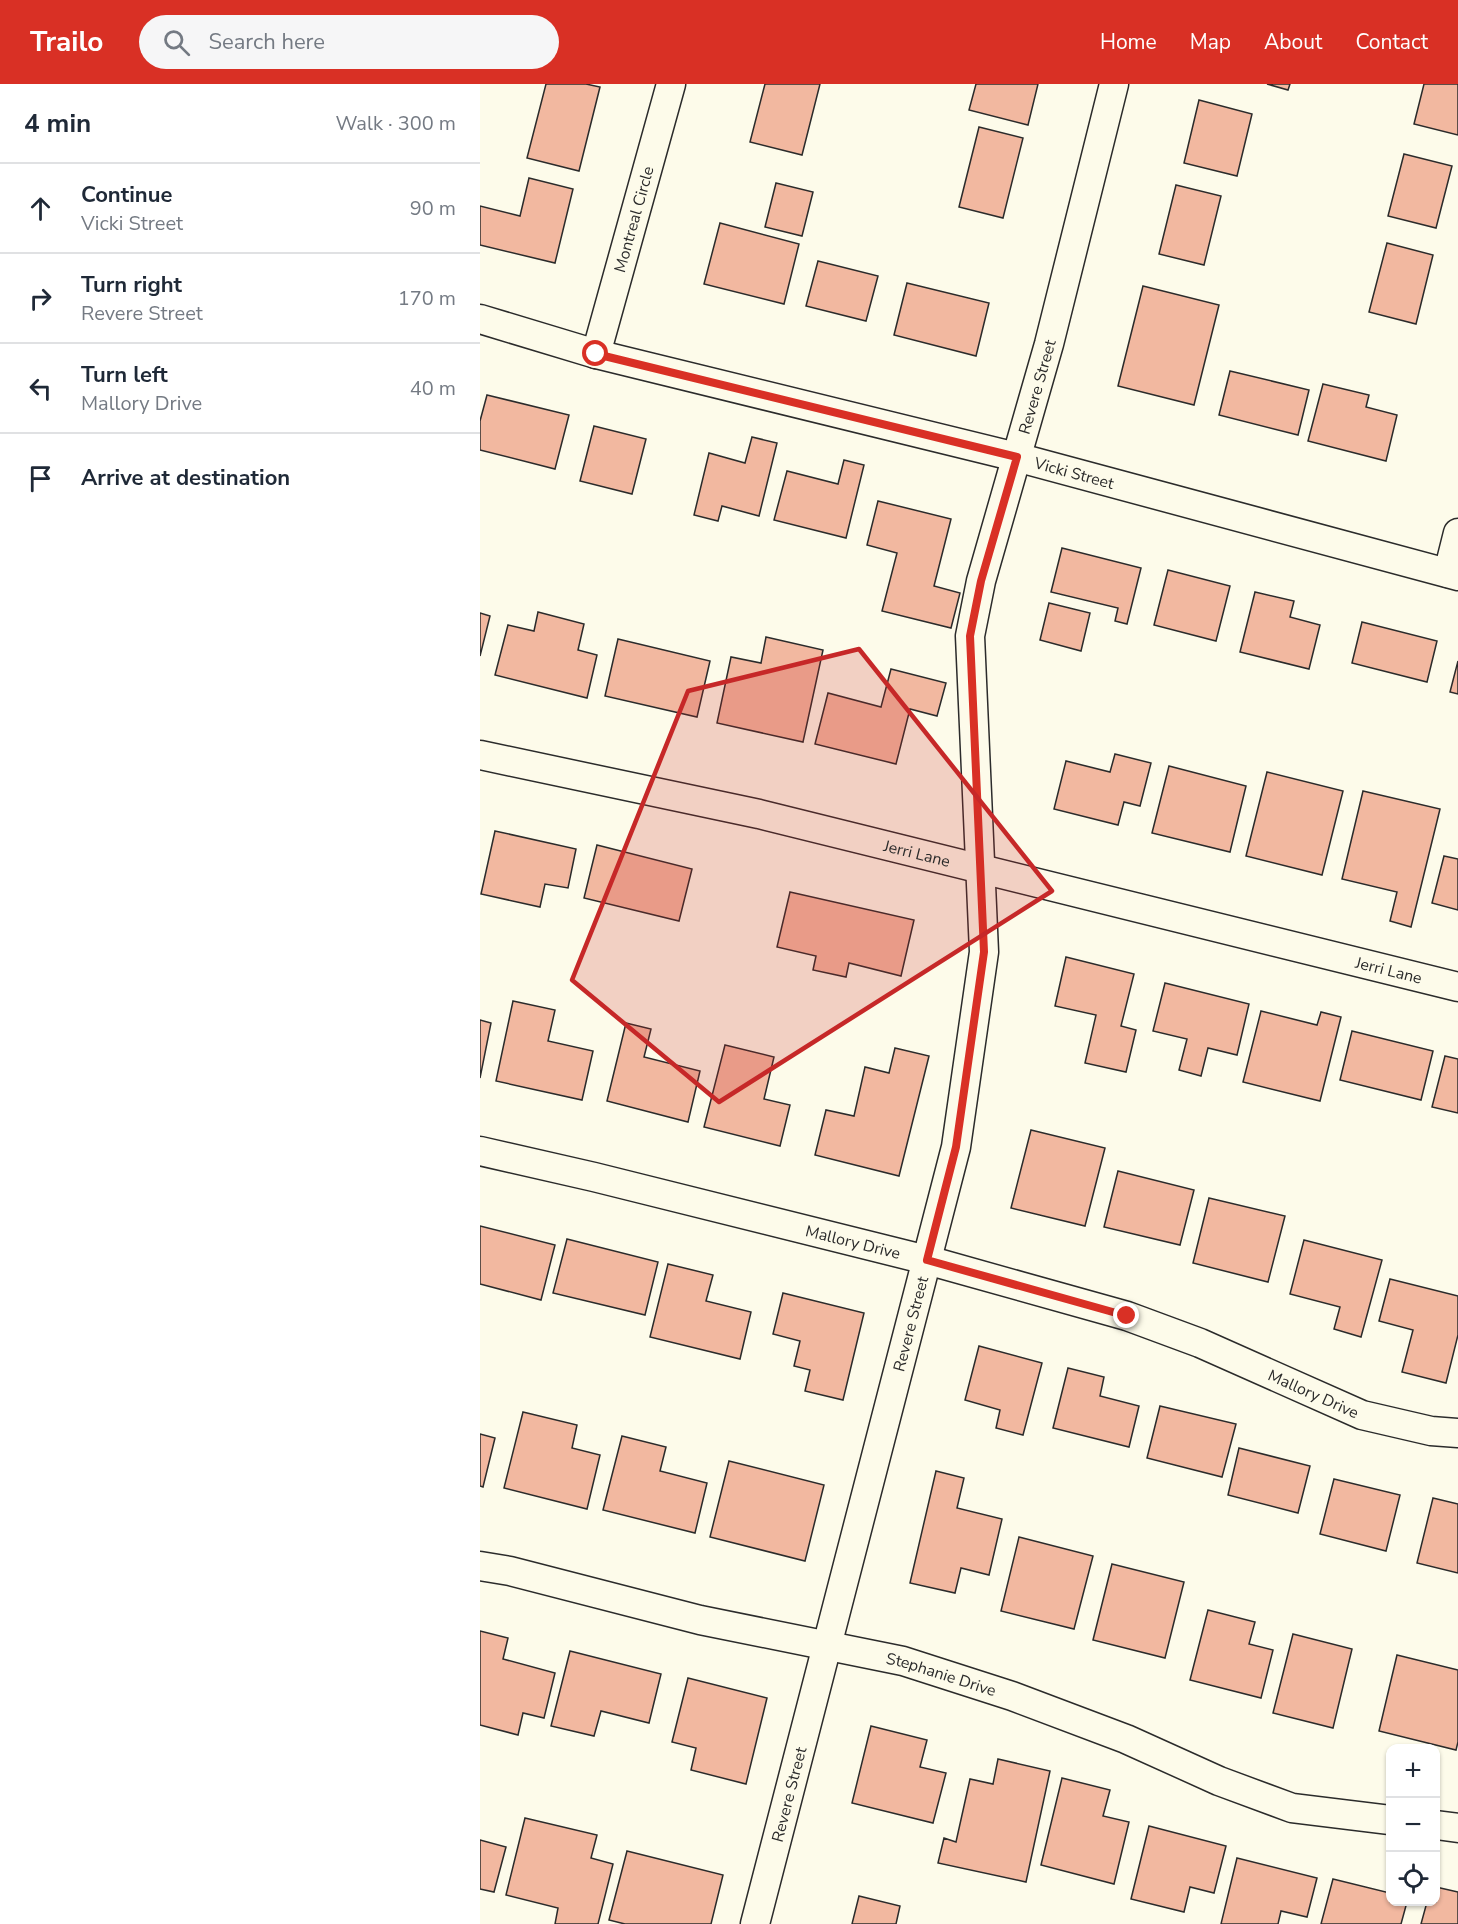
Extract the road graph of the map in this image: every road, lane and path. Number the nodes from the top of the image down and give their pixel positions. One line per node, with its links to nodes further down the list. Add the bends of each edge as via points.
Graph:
1 (671, 84): 4 (street, Montreal Circle)
2 (1114, 84): 5 (street, Revere Street)
3 (480, 319): 4 (street, Vicki Street)
4 (596, 354): 5 (street, Vicki Street)
5 (1017, 457): 7 (street, Vicki Street); 9 (street, Revere Street, via 981,581 970,636)
6 (1458, 533): 7 (street)
7 (1453, 575)
8 (480, 755): 9 (street, Jerri Lane, via 759,814)
9 (981, 869): 10 (street, Jerri Lane); 12 (street, Revere Street, via 984,952 956,1147)
10 (1458, 987)
11 (480, 1151): 12 (street, Mallory Drive)
12 (927, 1260): 13 (street, Mallory Drive, via 1127,1316 1200,1343 1362,1415 1431,1431); 15 (street, Revere Street)
13 (1458, 1433)
14 (480, 1566): 15 (street, Stephanie Drive, via 700,1620)
15 (828, 1646): 16 (street, Stephanie Drive, via 903,1661 1012,1696 1126,1738 1219,1781 1292,1808); 19 (street, Revere Street)
16 (1386, 1820)
17 (1440, 1826): 18 (street)
18 (1458, 1828)
19 (755, 1924)

